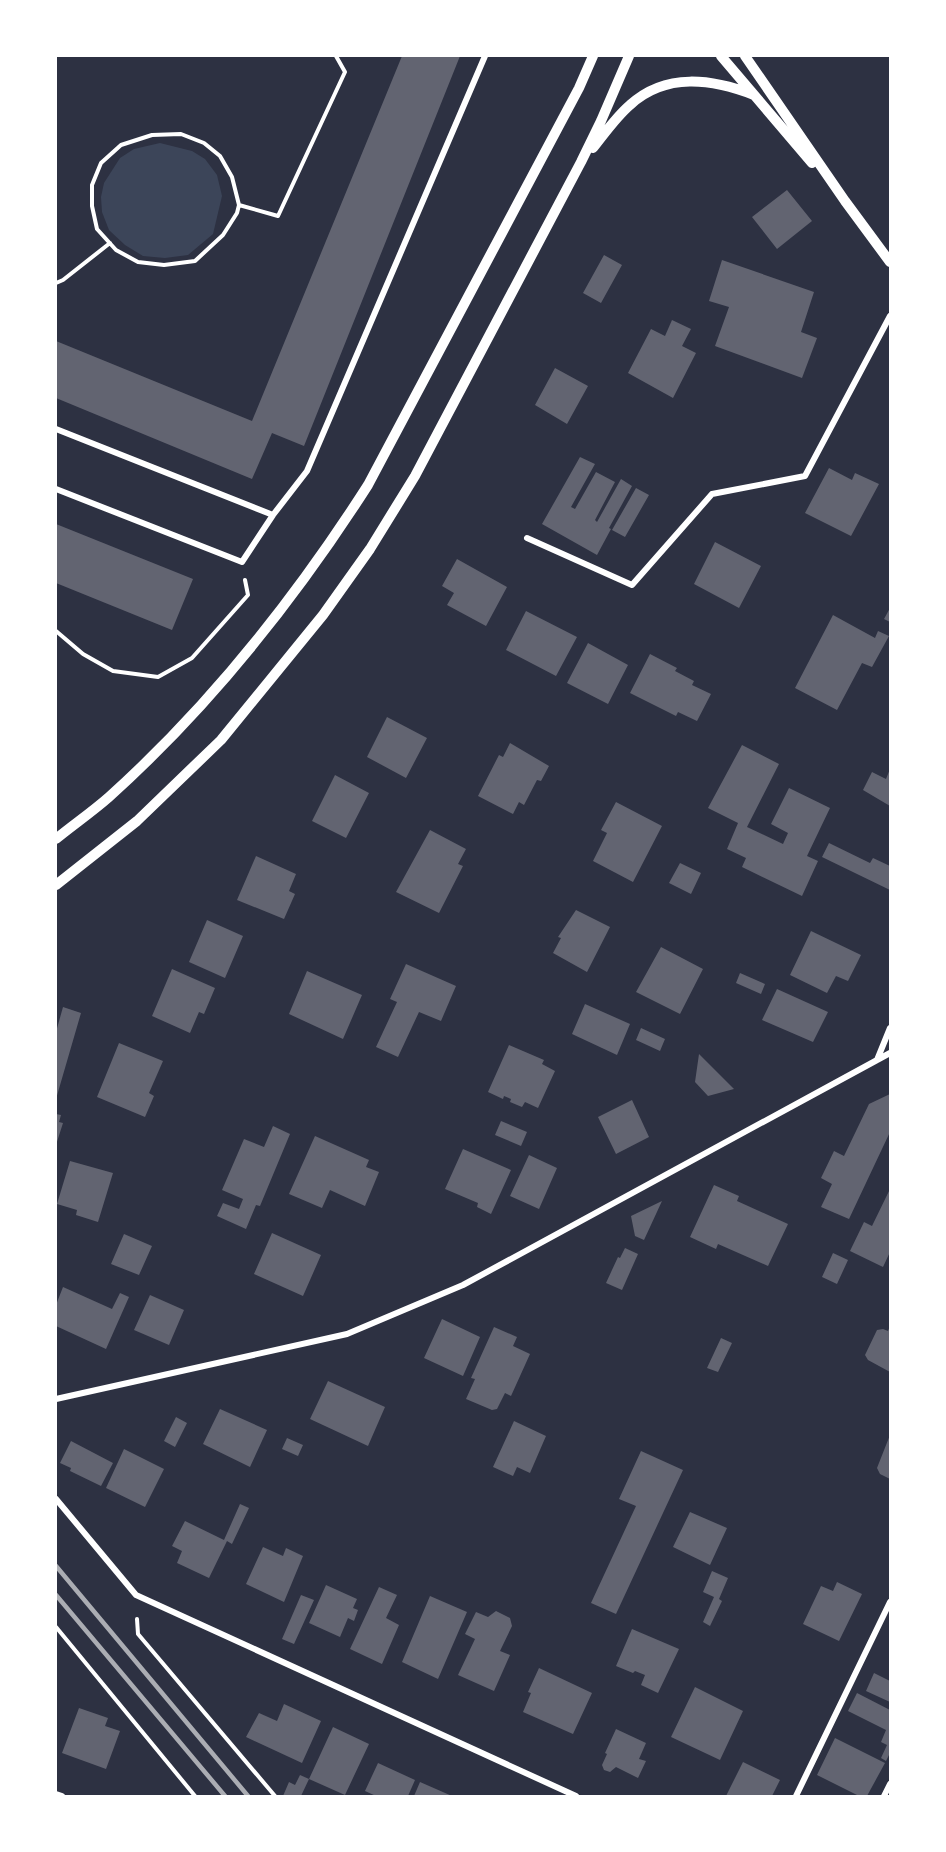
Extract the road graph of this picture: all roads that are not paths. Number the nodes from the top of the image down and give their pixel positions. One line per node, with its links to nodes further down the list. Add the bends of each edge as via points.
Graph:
1 (485, 56): 13 (street, via 307,471)
2 (593, 56): 15 (street, via 368,485 332,541 262,635 198,710 108,797)
3 (628, 56): 7 (street)
4 (721, 56): 6 (street)
5 (745, 56): 8 (street)
6 (753, 95): 7 (street, via 703,81 648,91 628,106); 8 (street)
7 (582, 162): 16 (street, via 415,476 323,615 221,741 137,821)
8 (845, 201): 9 (street)
9 (891, 262)
10 (891, 316): 14 (street, via 804,476 712,494 632,585)
11 (56, 429): 13 (street)
12 (56, 489): 13 (street, via 242,562)
13 (273, 515)
14 (527, 538)
15 (56, 839)
16 (56, 885)
17 (891, 1028): 19 (street)
18 (891, 1053): 19 (street)
19 (877, 1060): 20 (street, via 463,1285 347,1334)
20 (56, 1399)
21 (56, 1499): 26 (street, via 136,1595)
22 (891, 1602): 27 (street)
23 (891, 1784): 28 (street)
24 (56, 1794): 25 (street)
25 (62, 1797)
26 (576, 1797)
27 (796, 1797)
28 (884, 1797)

